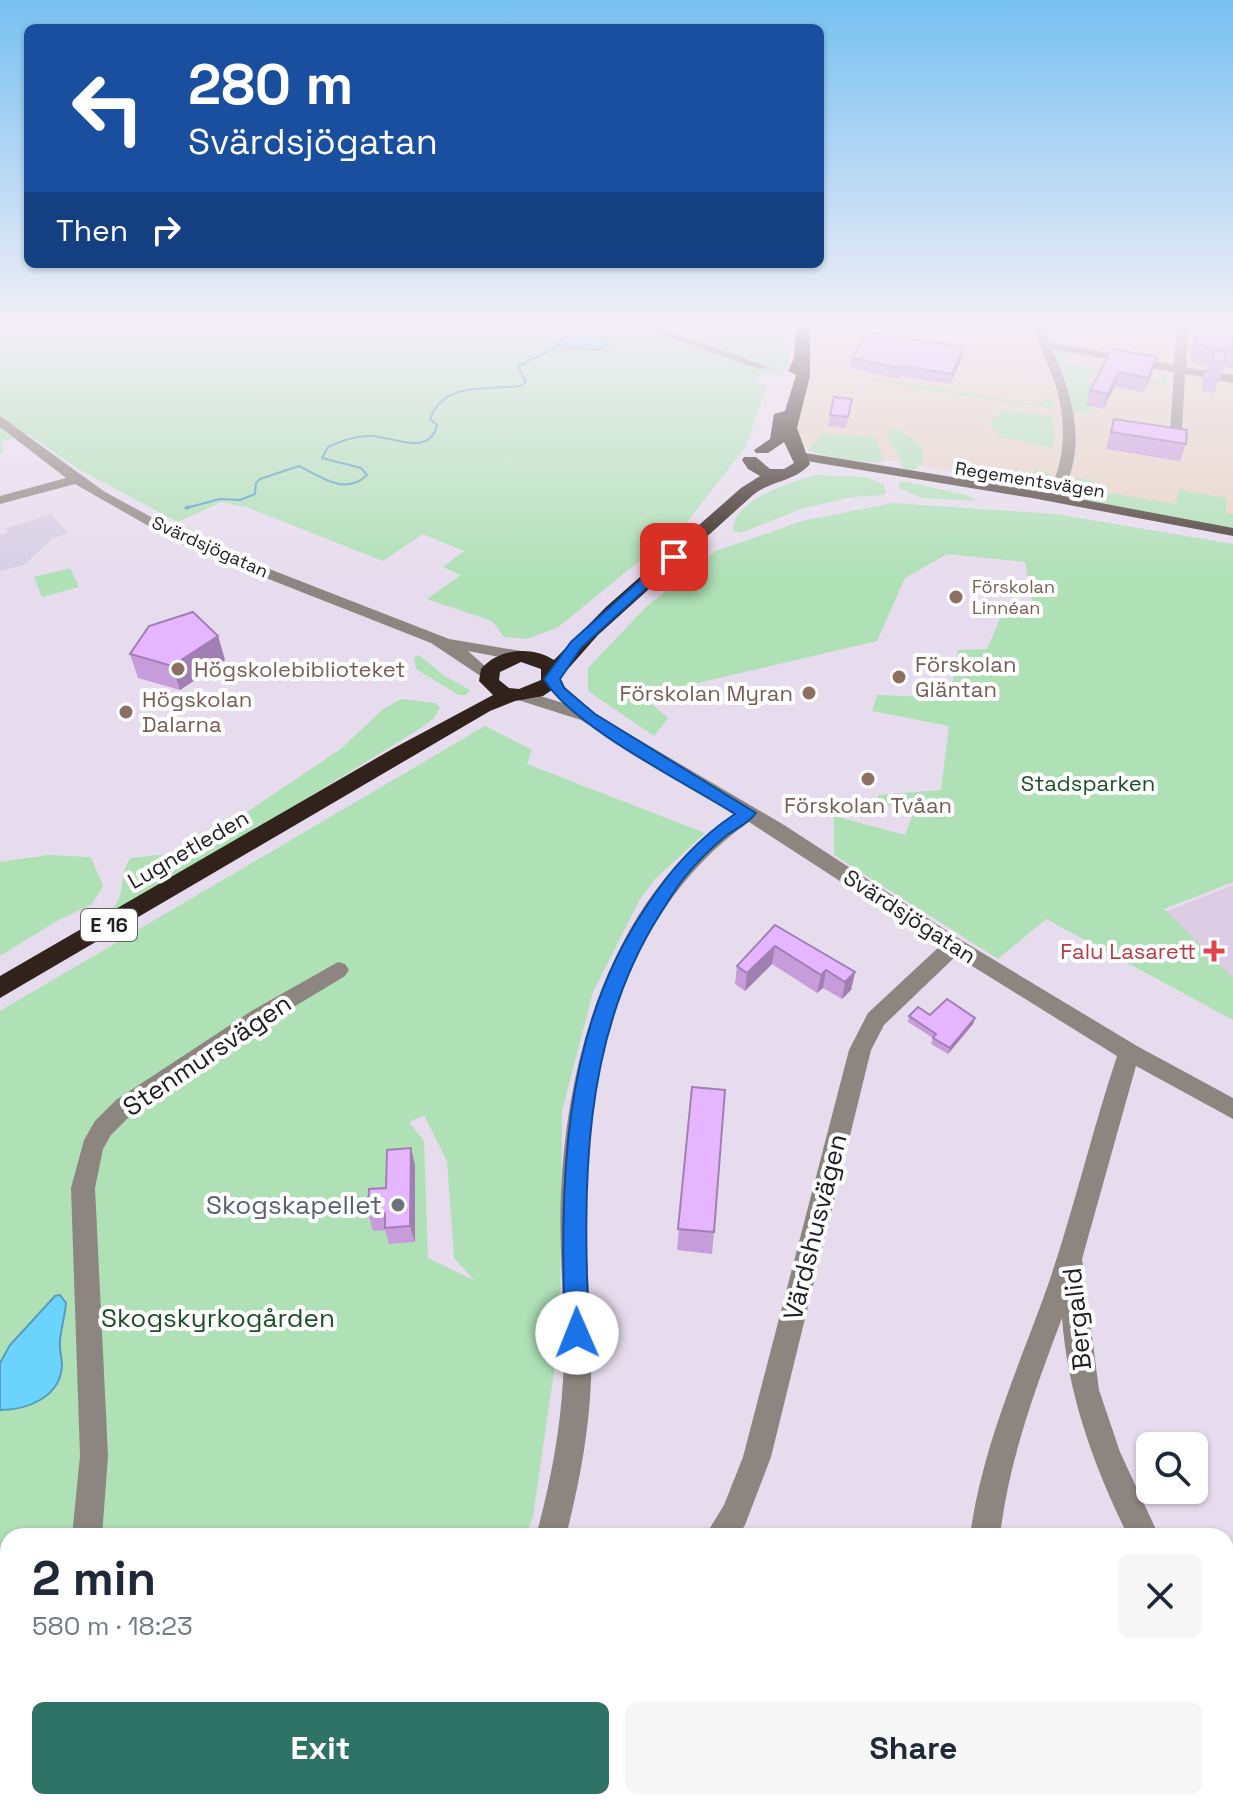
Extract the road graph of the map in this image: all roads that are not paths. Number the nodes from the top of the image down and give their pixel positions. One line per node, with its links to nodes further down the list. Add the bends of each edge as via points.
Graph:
1 (782, 411): 7 (highway, E 16, via 777,441)
2 (793, 411): 8 (highway, E 16)
3 (1066, 411): 11 (street, via 1067,470)
4 (1177, 411): 6 (street)
5 (0, 420): 9 (street, Svärdsjögatan)
6 (1176, 431)
7 (756, 455): 8 (highway, via 781,449); 8 (highway, via 758,470); 12 (highway, E 16)
8 (792, 464): 11 (main road, Regementsvägen, via 877,471); 12 (highway, E 16, via 753,484)
9 (80, 479): 10 (street); 15 (street, Svärdsjögatan, via 193,543 382,613)
10 (0, 500)
11 (1052, 500): 13 (main road, Regementsvägen)
12 (707, 527): 14 (highway, E 16)
13 (1233, 532)
14 (652, 577): 16 (highway, E 16, via 550,649); 17 (highway, E 16, via 600,621)
15 (439, 640): 16 (street, Svärdsjögatan); 18 (street, Svärdsjögatan, via 476,663)
16 (524, 656): 17 (highway, via 544,661); 18 (highway, E 16, via 498,662)
17 (553, 677): 19 (highway, E 16, via 544,689); 20 (street, Svärdsjögatan, via 558,690)
18 (489, 678): 19 (highway, via 497,690); 21 (highway, Lugnetleden / E 16, via 479,696)
19 (517, 695): 20 (street, Svärdsjögatan); 21 (highway, Lugnetleden / E 16, via 483,707)
20 (589, 718): 22 (street, Svärdsjögatan)
21 (401, 753): 25 (highway, Lugnetleden / E 16)
22 (748, 813): 23 (street, Svärdsjögatan); 30 (street, via 705,845 664,892 614,980 591,1051 573,1190 577,1382)
23 (954, 945): 26 (street, Svärdsjögatan); 31 (street, Värdshusvägen, via 876,1019 860,1050 757,1457)
24 (338, 970): 29 (street, Stenmursvägen, via 124,1107 92,1147 83,1188 94,1456)
25 (0, 988)
26 (1129, 1052): 27 (street, Svärdsjögatan); 28 (street, Bergalid)
27 (1233, 1109)
28 (1070, 1256): 32 (street, via 1001,1444); 33 (street, Bergalid, via 1085,1387)
29 (88, 1528)
30 (553, 1528)
31 (726, 1528)
32 (986, 1528)
33 (1140, 1528)

